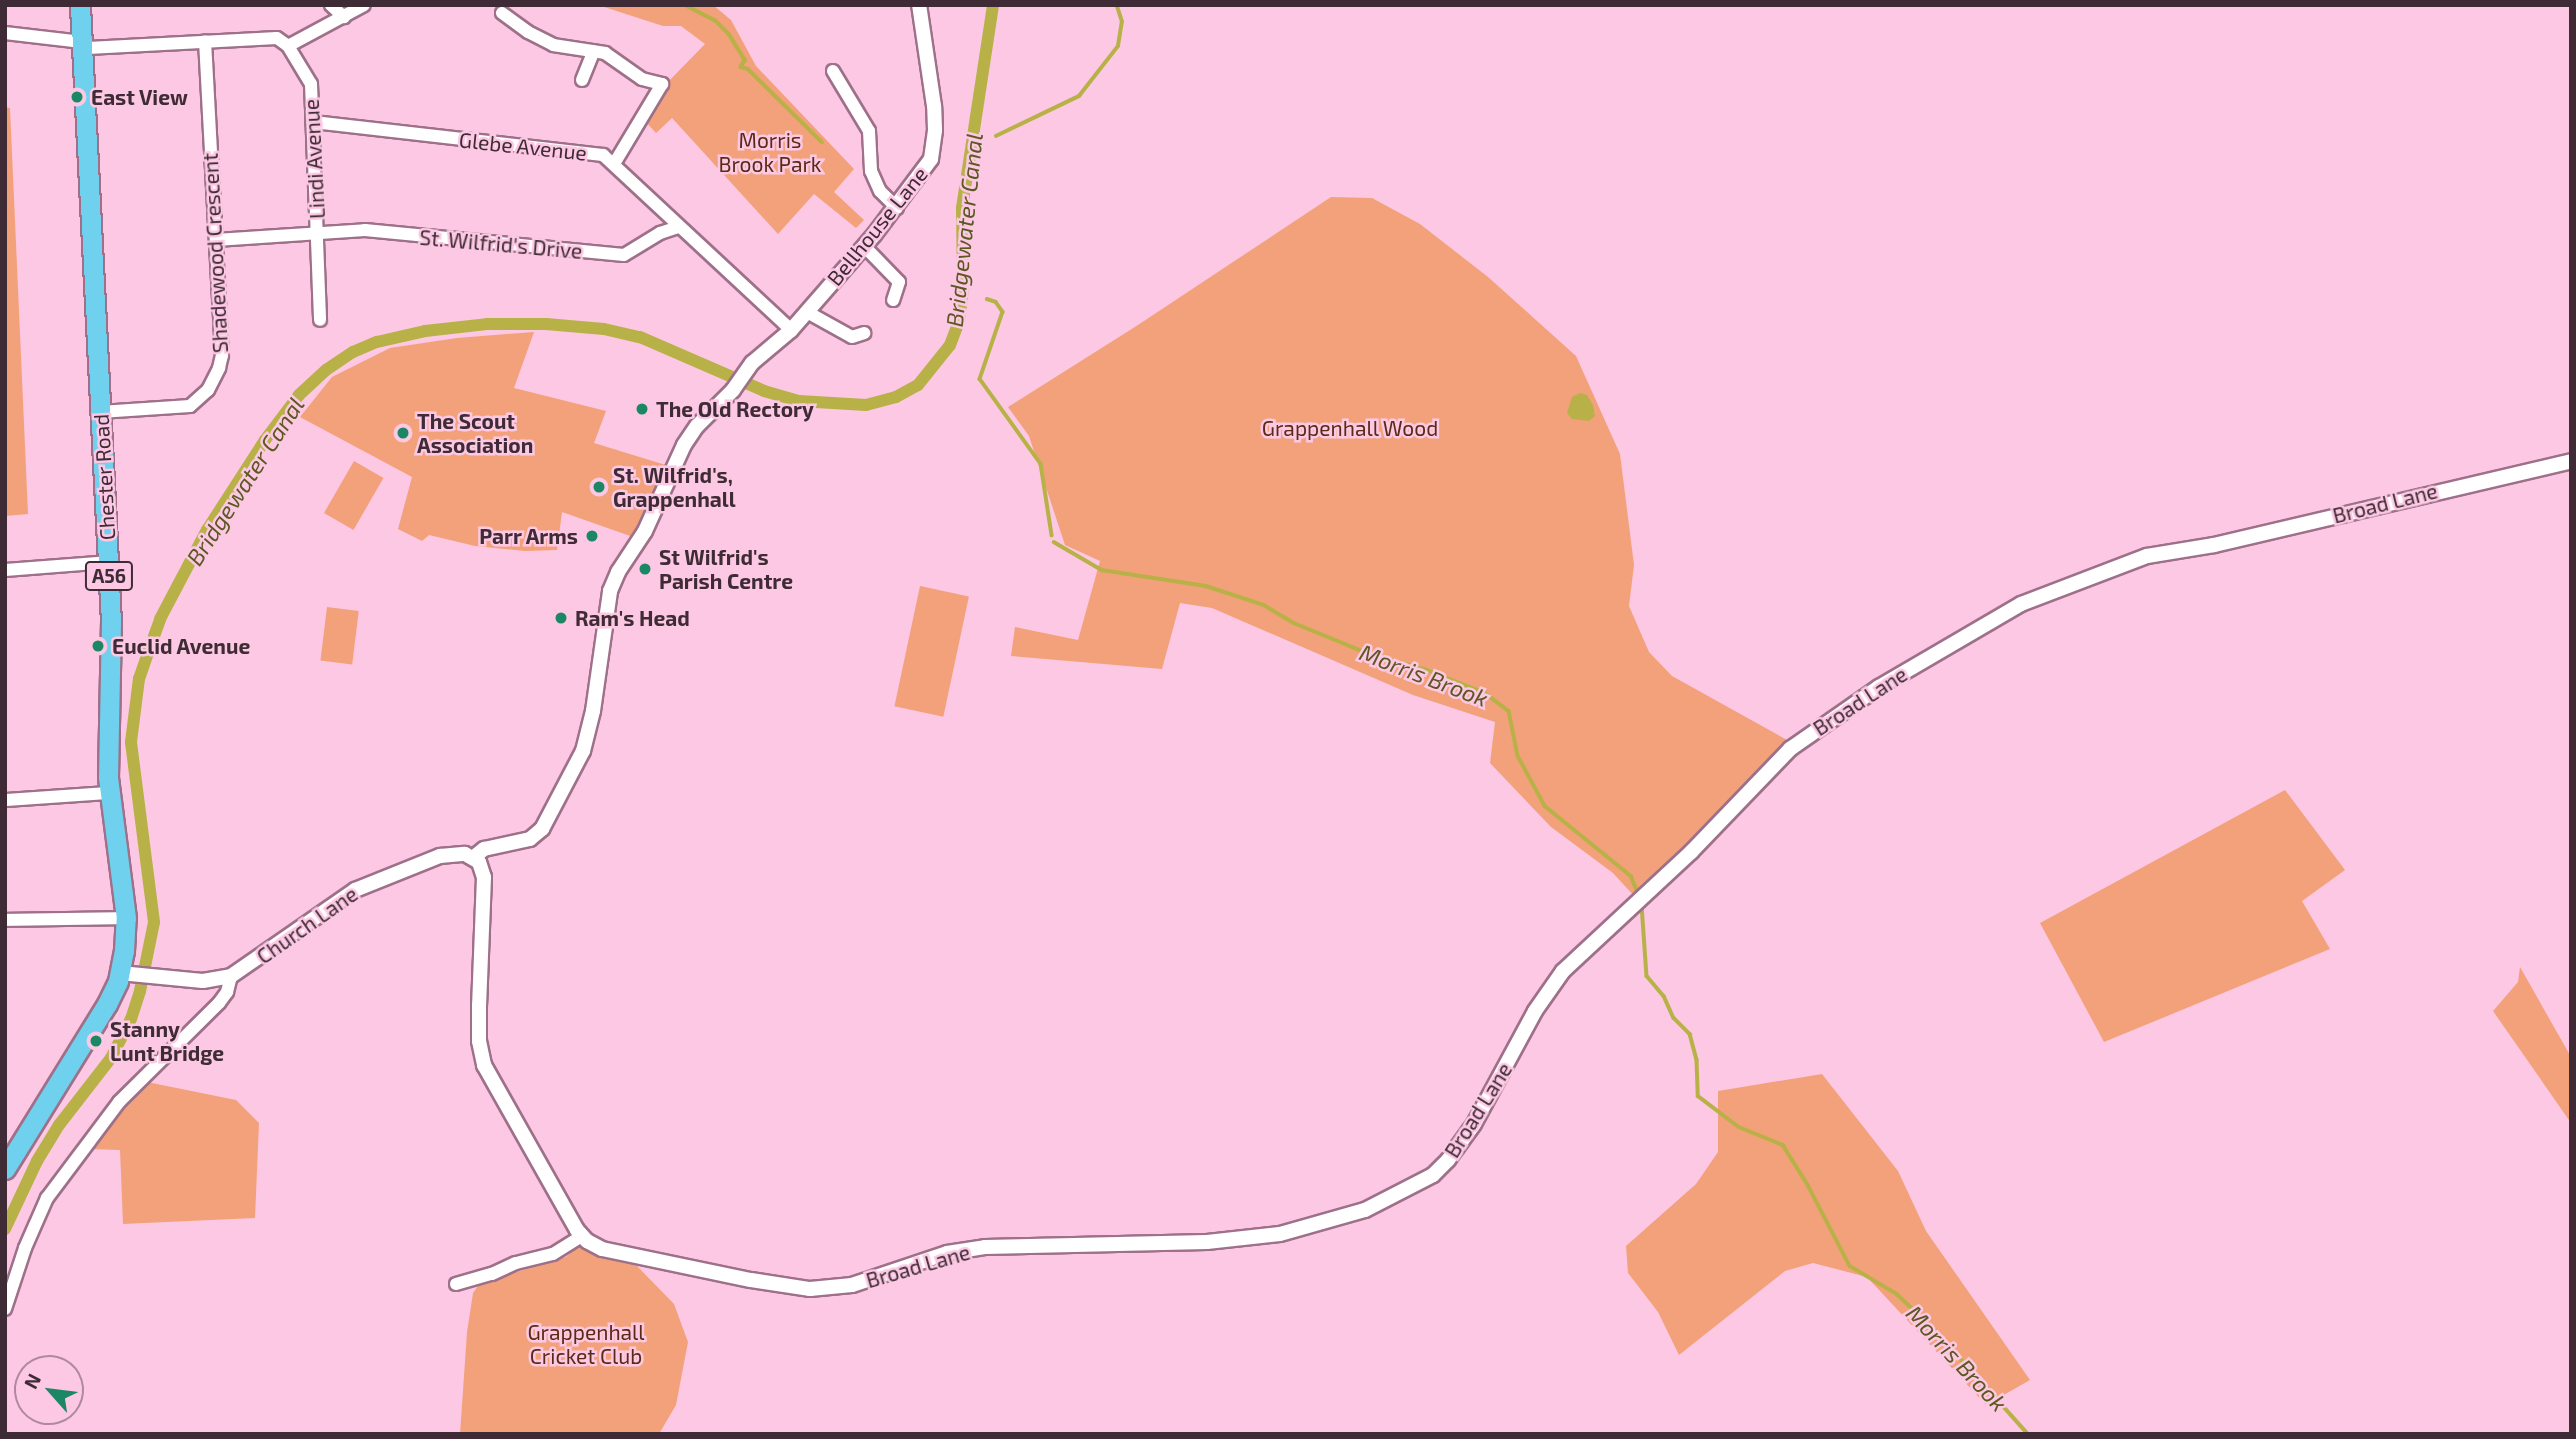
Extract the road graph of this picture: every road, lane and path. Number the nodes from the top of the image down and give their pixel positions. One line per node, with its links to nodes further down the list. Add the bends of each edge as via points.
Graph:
1 (80, 5): 9 (main road, Chester Road / A56)
2 (331, 5): 6 (street)
3 (364, 5): 6 (street)
4 (919, 5): 16 (street, Bellhouse Lane, via 935,131 930,159)
5 (502, 13): 11 (street, via 553,44)
6 (344, 17): 10 (street)
7 (5, 33): 9 (street)
8 (205, 41): 9 (street); 10 (street, via 277,38); 19 (street, Shadewood Crescent)
9 (81, 45): 27 (main road, Chester Road / A56)
10 (288, 46): 14 (street, Lindi Avenue, via 311,84)
11 (594, 51): 13 (street); 15 (street, via 605,53 642,79 663,84)
12 (833, 71): 16 (street, via 869,131 871,171 880,191)
13 (582, 80)
14 (313, 122): 15 (street, Glebe Avenue, via 603,155); 18 (street, Lindi Avenue)
15 (614, 164): 17 (street, Glebe Avenue)
16 (897, 208): 20 (street, Bellhouse Lane)
17 (678, 227): 18 (street, St. Wilfrid's Drive, via 624,255 365,230); 24 (street, Glebe Avenue)
18 (317, 234): 19 (street, St. Wilfrid's Drive); 23 (street, Lindi Avenue)
19 (216, 240): 27 (street, Shadewood Crescent, via 222,355 208,390 181,408)
20 (864, 246): 21 (street, via 899,282); 22 (street, Bellhouse Lane)
21 (893, 300)
22 (807, 312): 24 (street, Bellhouse Lane); 25 (street, via 852,337)
23 (320, 320)
24 (791, 330): 26 (street, Bellhouse Lane, via 744,373)
25 (864, 333)
26 (733, 390): 33 (street, Church Lane, via 684,445 645,531 618,572 610,591 583,751 542,829 530,839 484,849)
27 (100, 412): 29 (main road, Chester Road / A56)
28 (2571, 461): 39 (street, Broad Lane, via 2214,545 2147,556 2021,604 1869,692 1780,759 1652,889 1580,953 1552,984 1485,1105 1448,1160 1433,1175 1397,1196 1280,1234 1207,1241 985,1247 947,1253 852,1285 810,1289 612,1252)
29 (108, 562): 30 (street); 31 (main road, Chester Road / A56)
30 (5, 569)
31 (108, 793): 32 (street); 34 (main road, Chester Road / A56)
32 (5, 800)
33 (474, 857): 37 (street, Church Lane, via 459,853 440,856 355,890); 39 (street, via 484,877 481,1055 492,1083)
34 (126, 918): 35 (street); 36 (main road, Chester Road / A56)
35 (5, 920)
36 (128, 974): 37 (street, Church Lane, via 203,981); 38 (main road, Chester Road / A56)
37 (231, 976): 41 (street, via 219,1003 119,1102 47,1198)
38 (5, 1169)
39 (582, 1236): 40 (street, via 553,1254)
40 (456, 1284)
41 (5, 1309)

